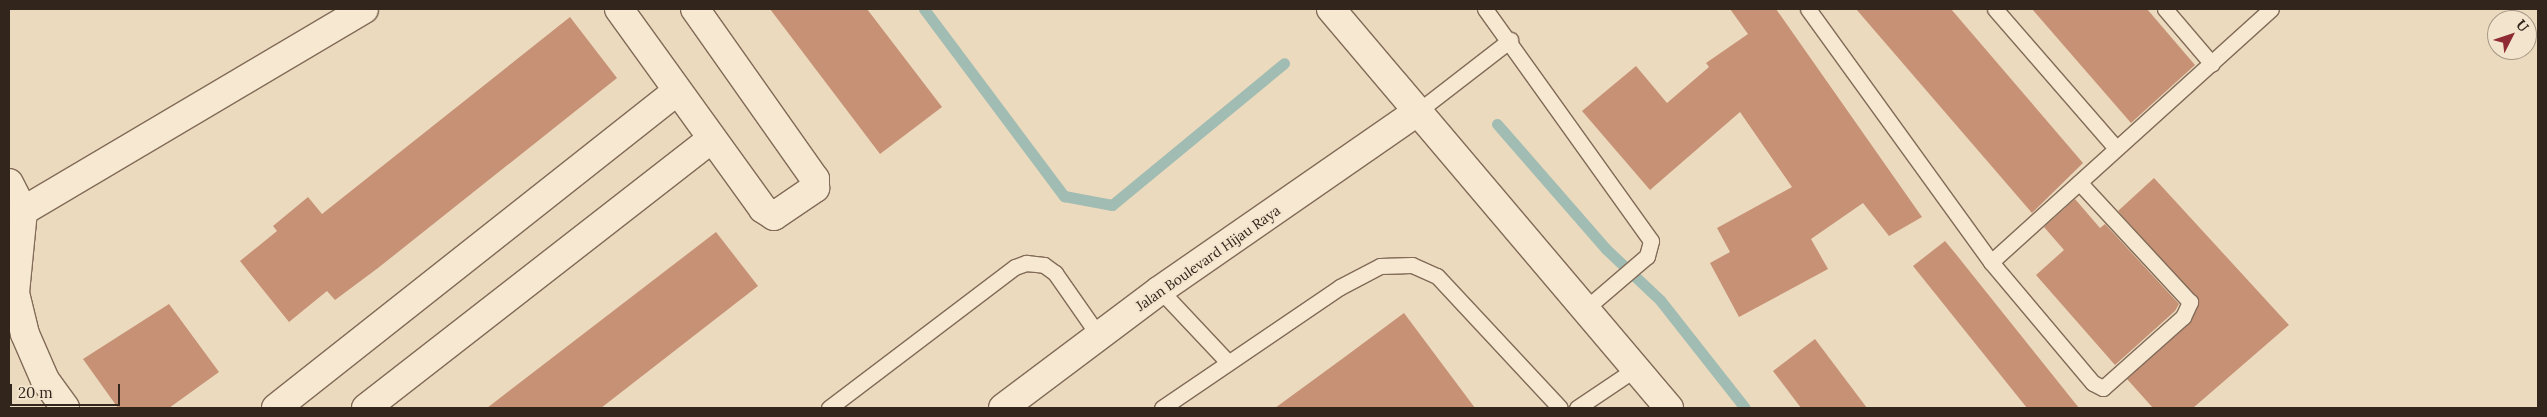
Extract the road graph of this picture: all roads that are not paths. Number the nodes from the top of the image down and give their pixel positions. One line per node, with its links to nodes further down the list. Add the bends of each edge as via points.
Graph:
1 (364, 9): 18 (street)
2 (619, 9): 12 (street)
3 (694, 9): 14 (street, via 813,174 815,188 776,215 768,214)
4 (1330, 9): 13 (street)
5 (1485, 9): 10 (lane)
6 (1808, 9): 19 (lane)
7 (1996, 9): 15 (lane)
8 (2165, 9): 11 (lane)
9 (2271, 9): 11 (lane)
10 (1510, 40): 13 (lane); 21 (lane, via 1651,241 1647,256)
11 (2212, 64): 15 (lane)
12 (676, 92): 14 (street); 26 (street)
13 (1417, 112): 20 (street, Jalan Boulevard Hijau Raya); 21 (street)
14 (711, 139): 27 (street)
15 (2115, 147): 16 (lane)
16 (2079, 182): 19 (lane); 19 (lane, via 2181,288 2190,302 2183,317 2114,381 2103,388 2093,383)
17 (9, 183): 18 (street)
18 (23, 211): 25 (street, via 15,294 25,334 45,380)
19 (1991, 262)
20 (1160, 290): 22 (street, Jalan Boulevard Hijau Raya); 23 (lane)
21 (1584, 310): 24 (street)
22 (1099, 336): 28 (lane, via 1055,273 1044,265 1026,263 1015,267); 29 (street, Jalan Boulevard Hijau Raya)
23 (1227, 361): 30 (lane); 31 (lane, via 1372,270 1380,266 1412,265 1437,276)
24 (1635, 369): 32 (lane); 33 (street)
25 (65, 408)
26 (276, 408)
27 (366, 408)
28 (829, 408)
29 (1002, 408)
30 (1162, 408)
31 (1560, 408)
32 (1577, 408)
33 (1670, 408)

